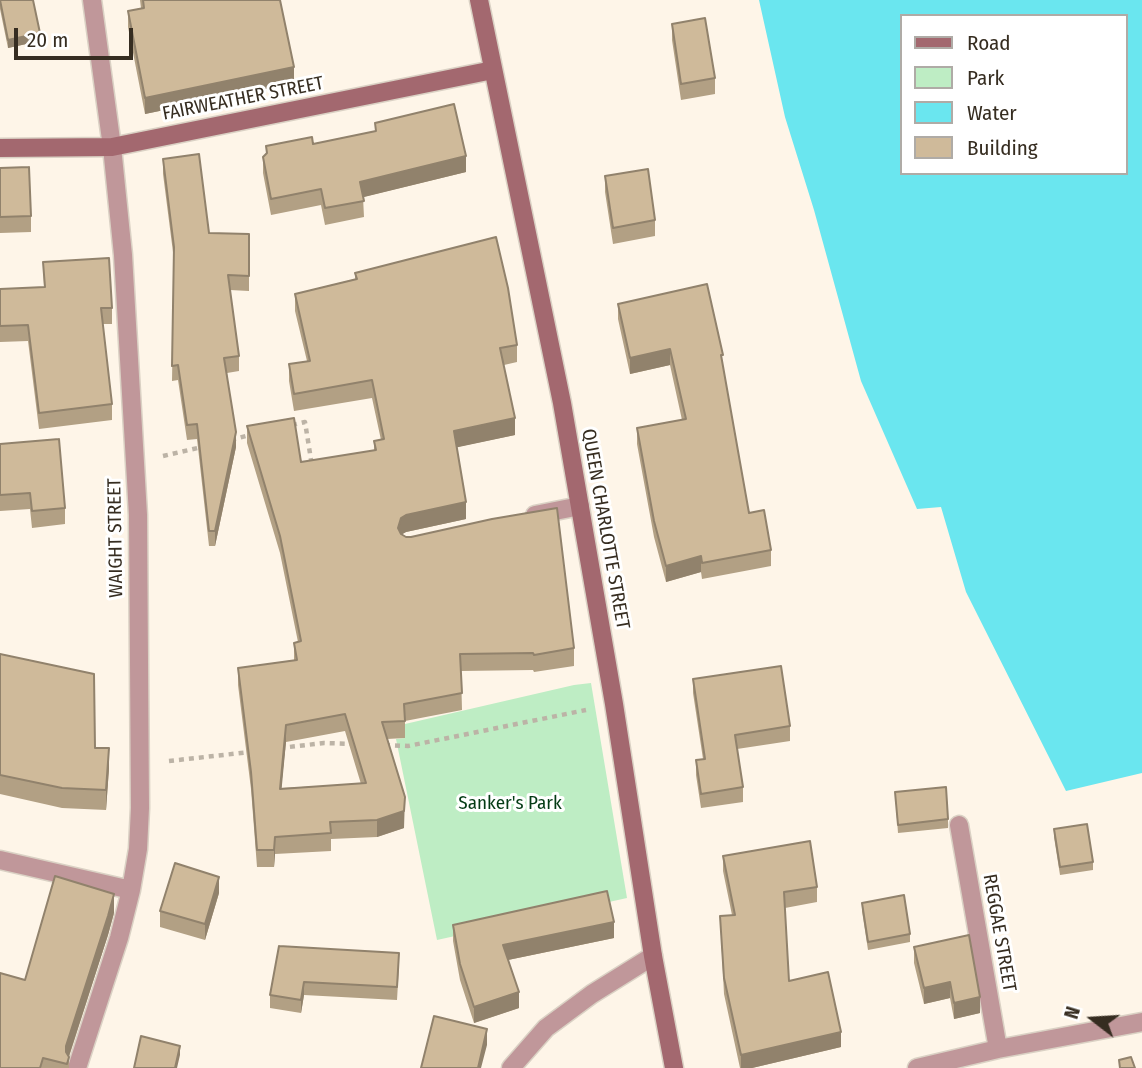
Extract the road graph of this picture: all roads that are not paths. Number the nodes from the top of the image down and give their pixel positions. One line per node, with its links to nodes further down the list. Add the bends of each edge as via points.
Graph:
1 (92, 0): 4 (street, WAIGHT STREET)
2 (480, 0): 3 (main road, QUEEN CHARLOTTE STREET)
3 (493, 70): 4 (main road, FAIRWEATHER STREET); 6 (main road, QUEEN CHARLOTTE STREET)
4 (112, 147): 5 (main road, FAIRWEATHER STREET); 10 (street, WAIGHT STREET, via 138,515 141,808)
5 (0, 148)
6 (580, 506): 7 (street); 11 (main road, QUEEN CHARLOTTE STREET)
7 (514, 520)
8 (959, 825): 13 (street, REGGAE STREET)
9 (0, 860): 10 (street)
10 (131, 890): 14 (street, WAIGHT STREET)
11 (653, 956): 15 (street, via 546,1028); 16 (main road, QUEEN CHARLOTTE STREET)
12 (1142, 1022): 13 (street)
13 (998, 1049): 17 (street)
14 (78, 1068)
15 (511, 1068)
16 (674, 1068)
17 (917, 1068)

